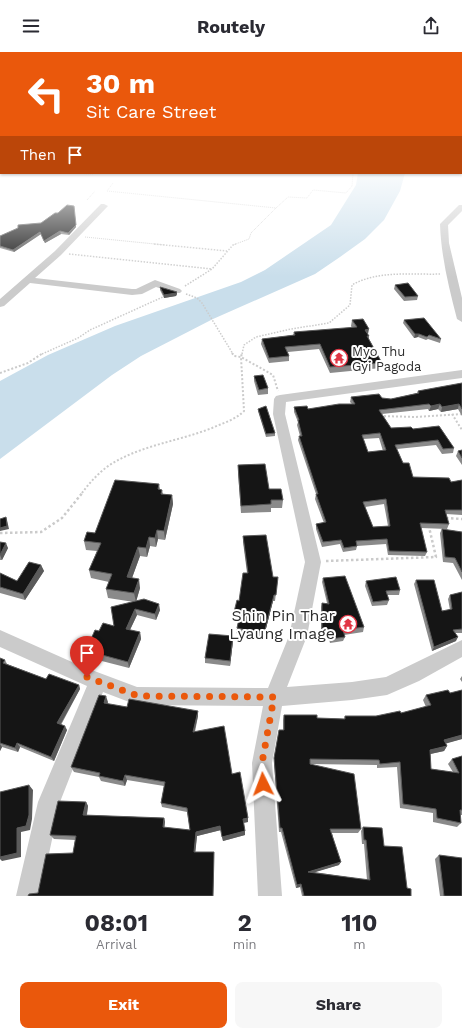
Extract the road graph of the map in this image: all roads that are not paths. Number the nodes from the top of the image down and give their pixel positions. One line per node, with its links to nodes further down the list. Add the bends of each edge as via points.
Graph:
1 (104, 206): 3 (street)
2 (462, 207): 6 (street, via 444,224 445,243)
3 (28, 280): 4 (street, via 132,292 138,292 155,283); 5 (street)
4 (177, 291)
5 (0, 304)
6 (462, 319)
7 (462, 374): 11 (street, via 280,400 279,414 313,562 298,636)
8 (0, 638): 10 (street)
9 (462, 648): 11 (street, via 387,686)
10 (98, 681): 11 (street, via 138,696); 12 (street, via 48,802)
11 (274, 697): 13 (street, via 262,763)
12 (28, 896)
13 (270, 896)

